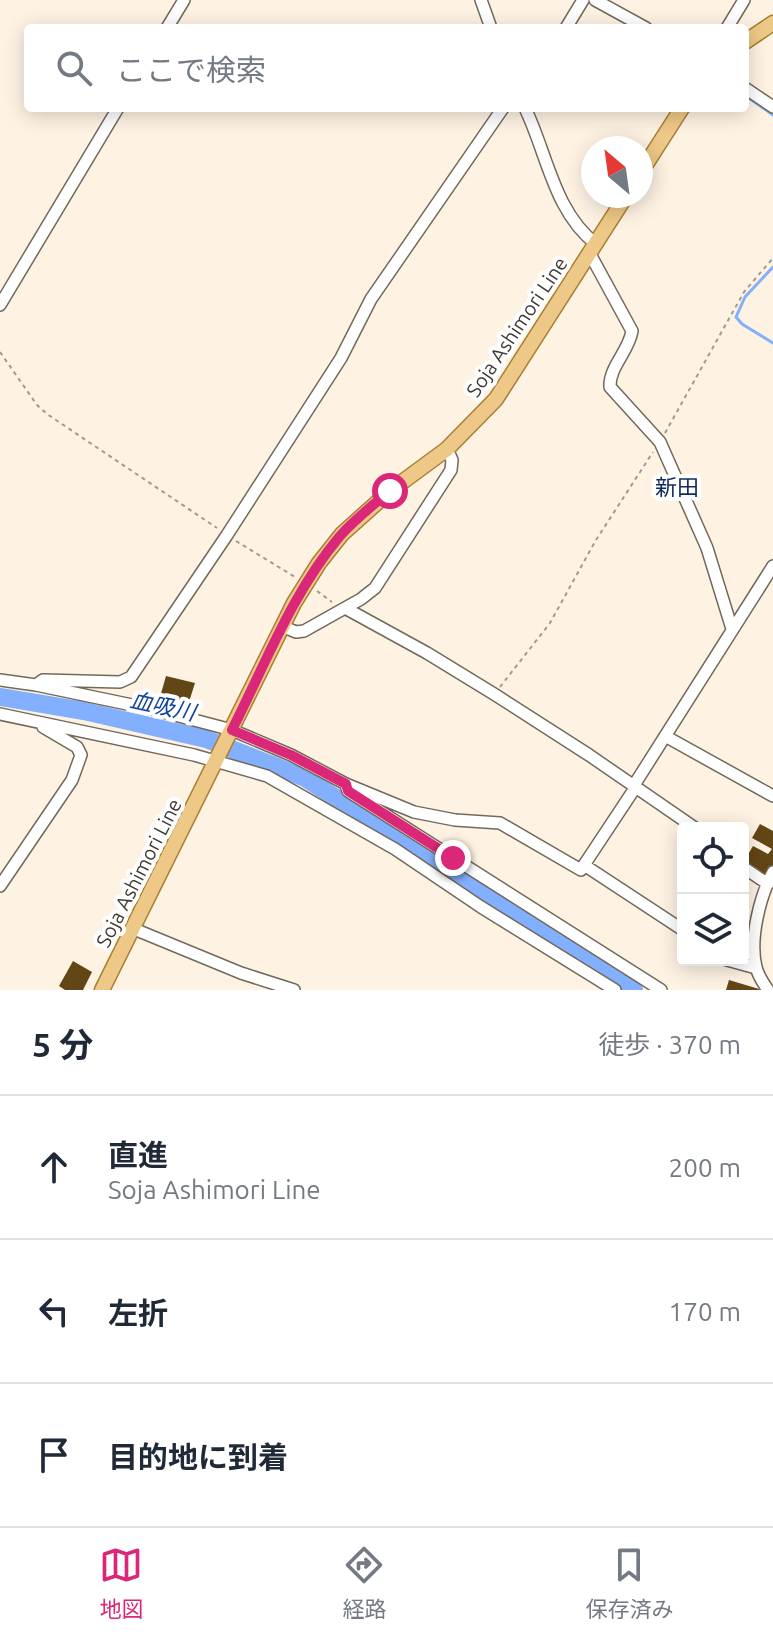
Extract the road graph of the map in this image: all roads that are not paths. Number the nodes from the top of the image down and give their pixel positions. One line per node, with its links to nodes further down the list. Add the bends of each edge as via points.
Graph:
1 (184, 0): 7 (street)
2 (481, 0): 8 (street)
3 (583, 0): 9 (street)
4 (595, 0): 10 (street)
5 (744, 0): 11 (street)
6 (773, 23): 12 (main road)
7 (169, 24)
8 (490, 24)
9 (568, 24)
10 (639, 24)
11 (729, 24)
12 (749, 39)
13 (749, 91): 14 (street)
14 (773, 107)
15 (116, 112): 22 (street)
16 (500, 112): 29 (street, via 371,299 345,350 131,677 120,682 43,680)
17 (526, 112): 21 (street, via 549,172)
18 (679, 112): 19 (main road)
19 (653, 153)
20 (619, 208): 21 (main road, Soja Ashimori Line)
21 (593, 249): 23 (main road, Soja Ashimori Line, via 506,387); 27 (street, via 632,331 610,387 660,442 707,548)
22 (0, 305)
23 (447, 449): 25 (street, via 451,470 398,553 375,588); 26 (main road, Soja Ashimori Line, via 342,534 306,584)
24 (773, 566): 27 (street)
25 (344, 609): 26 (street, via 304,631); 36 (street, via 494,694)
26 (284, 627): 32 (main road, Soja Ashimori Line)
27 (732, 629): 33 (street)
28 (0, 680): 29 (street)
29 (36, 685): 32 (street, via 156,710)
30 (0, 714): 31 (street)
31 (34, 721): 34 (street); 43 (street, via 77,747 81,755 68,787)
32 (231, 733): 34 (main road, Soja Ashimori Line); 35 (street, via 291,755)
33 (665, 736): 36 (street); 37 (street)
34 (218, 759): 45 (main road, Soja Ashimori Line); 50 (street, via 267,776 395,849)
35 (346, 784): 39 (street, via 414,812 500,823 581,870); 51 (street, via 348,791)
36 (635, 788): 38 (street); 39 (street)
37 (773, 796)
38 (686, 822)
39 (584, 865): 44 (street)
40 (749, 871): 42 (street)
41 (773, 872): 42 (street)
42 (768, 884): 47 (street, via 756,922)
43 (0, 886)
44 (677, 926)
45 (134, 929): 48 (main road, Soja Ashimori Line); 49 (street)
46 (749, 966): 47 (street)
47 (756, 968): 52 (street)
48 (102, 990)
49 (294, 990)
50 (615, 990)
51 (661, 990)
52 (768, 990)

